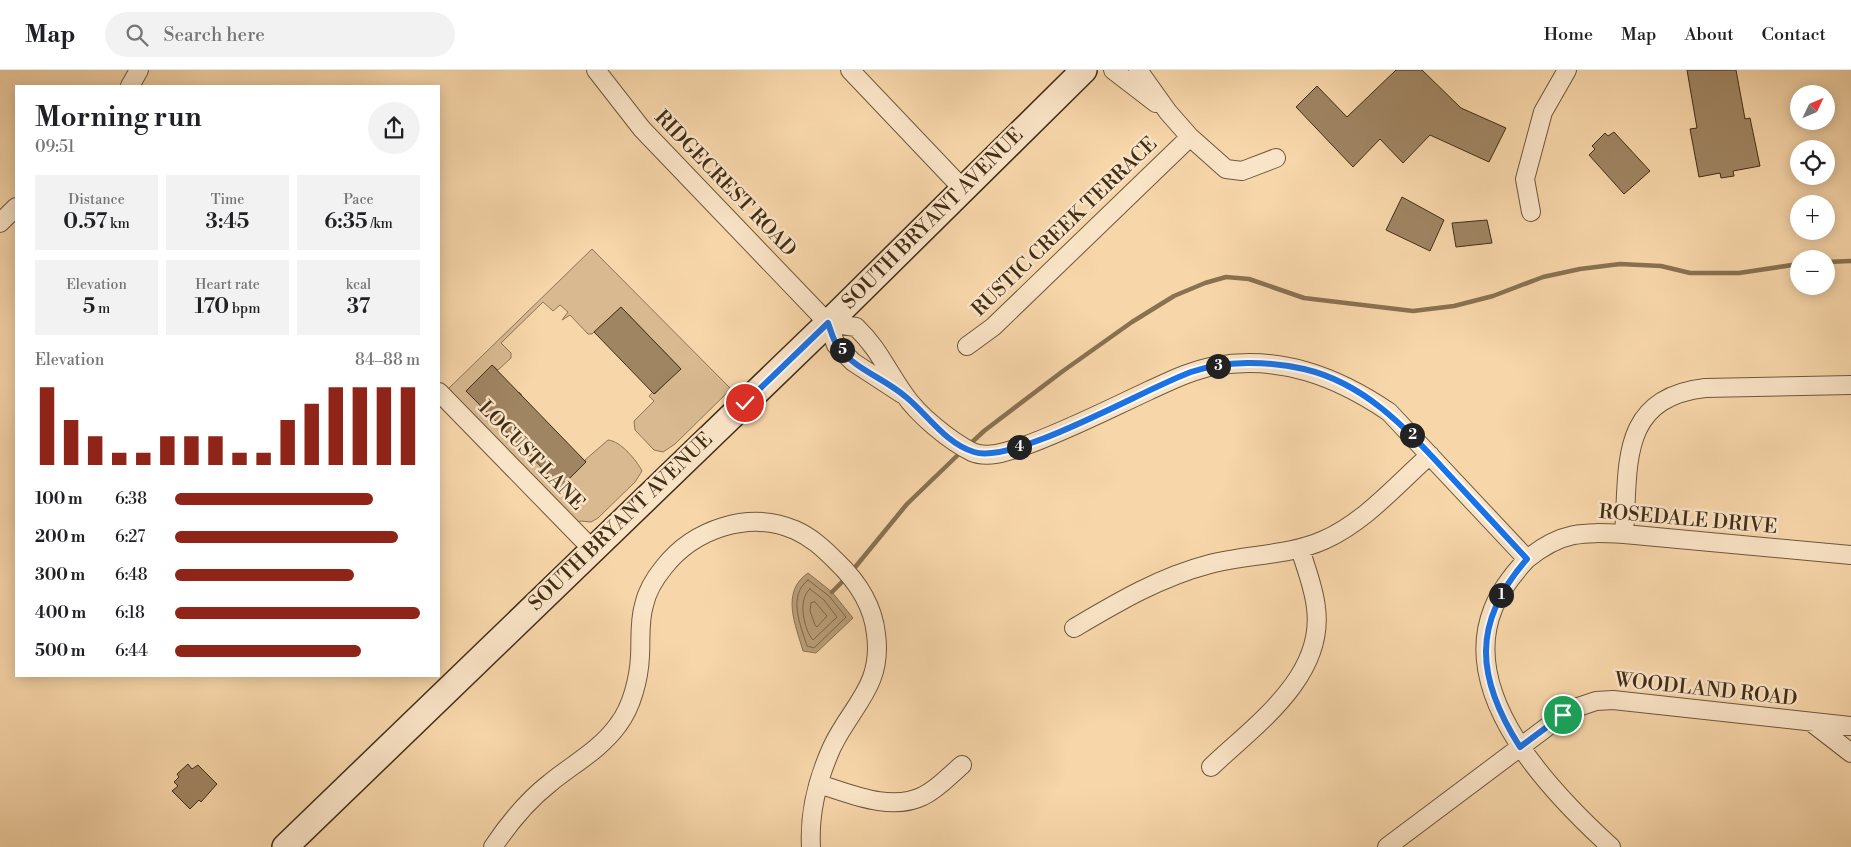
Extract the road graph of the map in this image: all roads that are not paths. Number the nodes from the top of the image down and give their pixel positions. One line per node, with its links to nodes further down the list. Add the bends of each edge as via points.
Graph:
1 (139, 70): 8 (street)
2 (596, 70): 16 (street, RIDGECREST ROAD, via 642,129)
3 (850, 70): 12 (street)
4 (1084, 70): 12 (street, SOUTH BRYANT AVENUE)
5 (1113, 70): 9 (street, RUSTIC CREEK TERRACE)
6 (1138, 70): 9 (street, RUSTIC CREEK TERRACE)
7 (1567, 70): 14 (street, via 1544,112 1525,179)
8 (131, 85)
9 (1168, 112): 10 (street, RUSTIC CREEK TERRACE)
10 (1190, 137): 11 (street, RUSTIC CREEK TERRACE, via 1226,169 1242,171); 17 (street, RUSTIC CREEK TERRACE, via 993,327)
11 (1276, 158)
12 (964, 190): 16 (street, SOUTH BRYANT AVENUE)
13 (15, 208): 15 (street)
14 (1531, 212)
15 (0, 223)
16 (828, 323): 20 (street, RIDGECREST ROAD, via 836,345 853,362); 20 (street, RIDGECREST ROAD, via 856,327 871,342); 24 (street, SOUTH BRYANT AVENUE)
17 (967, 346)
18 (1851, 385): 22 (street, via 1705,388 1668,397 1643,419 1630,451)
19 (440, 393): 24 (street, LOCUST LANE)
20 (905, 396): 21 (street, RIDGECREST ROAD, via 950,440 975,453 1002,453 1039,440 1191,372 1233,364 1280,366 1305,370 1367,397 1389,412)
21 (1430, 454): 23 (street, via 1354,523); 26 (street, RIDGECREST ROAD)
22 (1624, 534): 25 (street, ROSEDALE DRIVE); 26 (street, ROSEDALE DRIVE, via 1563,536)
23 (1300, 549): 27 (street, via 1231,559 1184,571 1160,580); 33 (street, via 1316,608 1313,643 1301,675 1288,692)
24 (593, 550): 35 (street, SOUTH BRYANT AVENUE)
25 (1851, 555)
26 (1527, 559): 30 (street, via 1512,576 1493,609 1486,661 1490,687 1502,718)
27 (1074, 628)
28 (1810, 722): 29 (street, WOODLAND ROAD); 30 (street, WOODLAND ROAD, via 1613,700 1596,701 1563,715); 31 (street, WOODLAND ROAD)
29 (1851, 726)
30 (1520, 747): 38 (street, WOODLAND ROAD); 39 (street, via 1561,798)
31 (1851, 753)
32 (962, 765): 34 (street, via 925,796 904,802 867,798)
33 (1211, 767)
34 (819, 784): 36 (street, via 833,746 871,685 876,669 876,635 871,610 843,567 809,537 780,524 736,524 702,534 674,556 656,578 644,603 638,673 619,724 608,738 534,797); 37 (street, via 812,816)
35 (285, 847)
36 (493, 847)
37 (811, 847)
38 (1387, 847)
39 (1611, 847)

